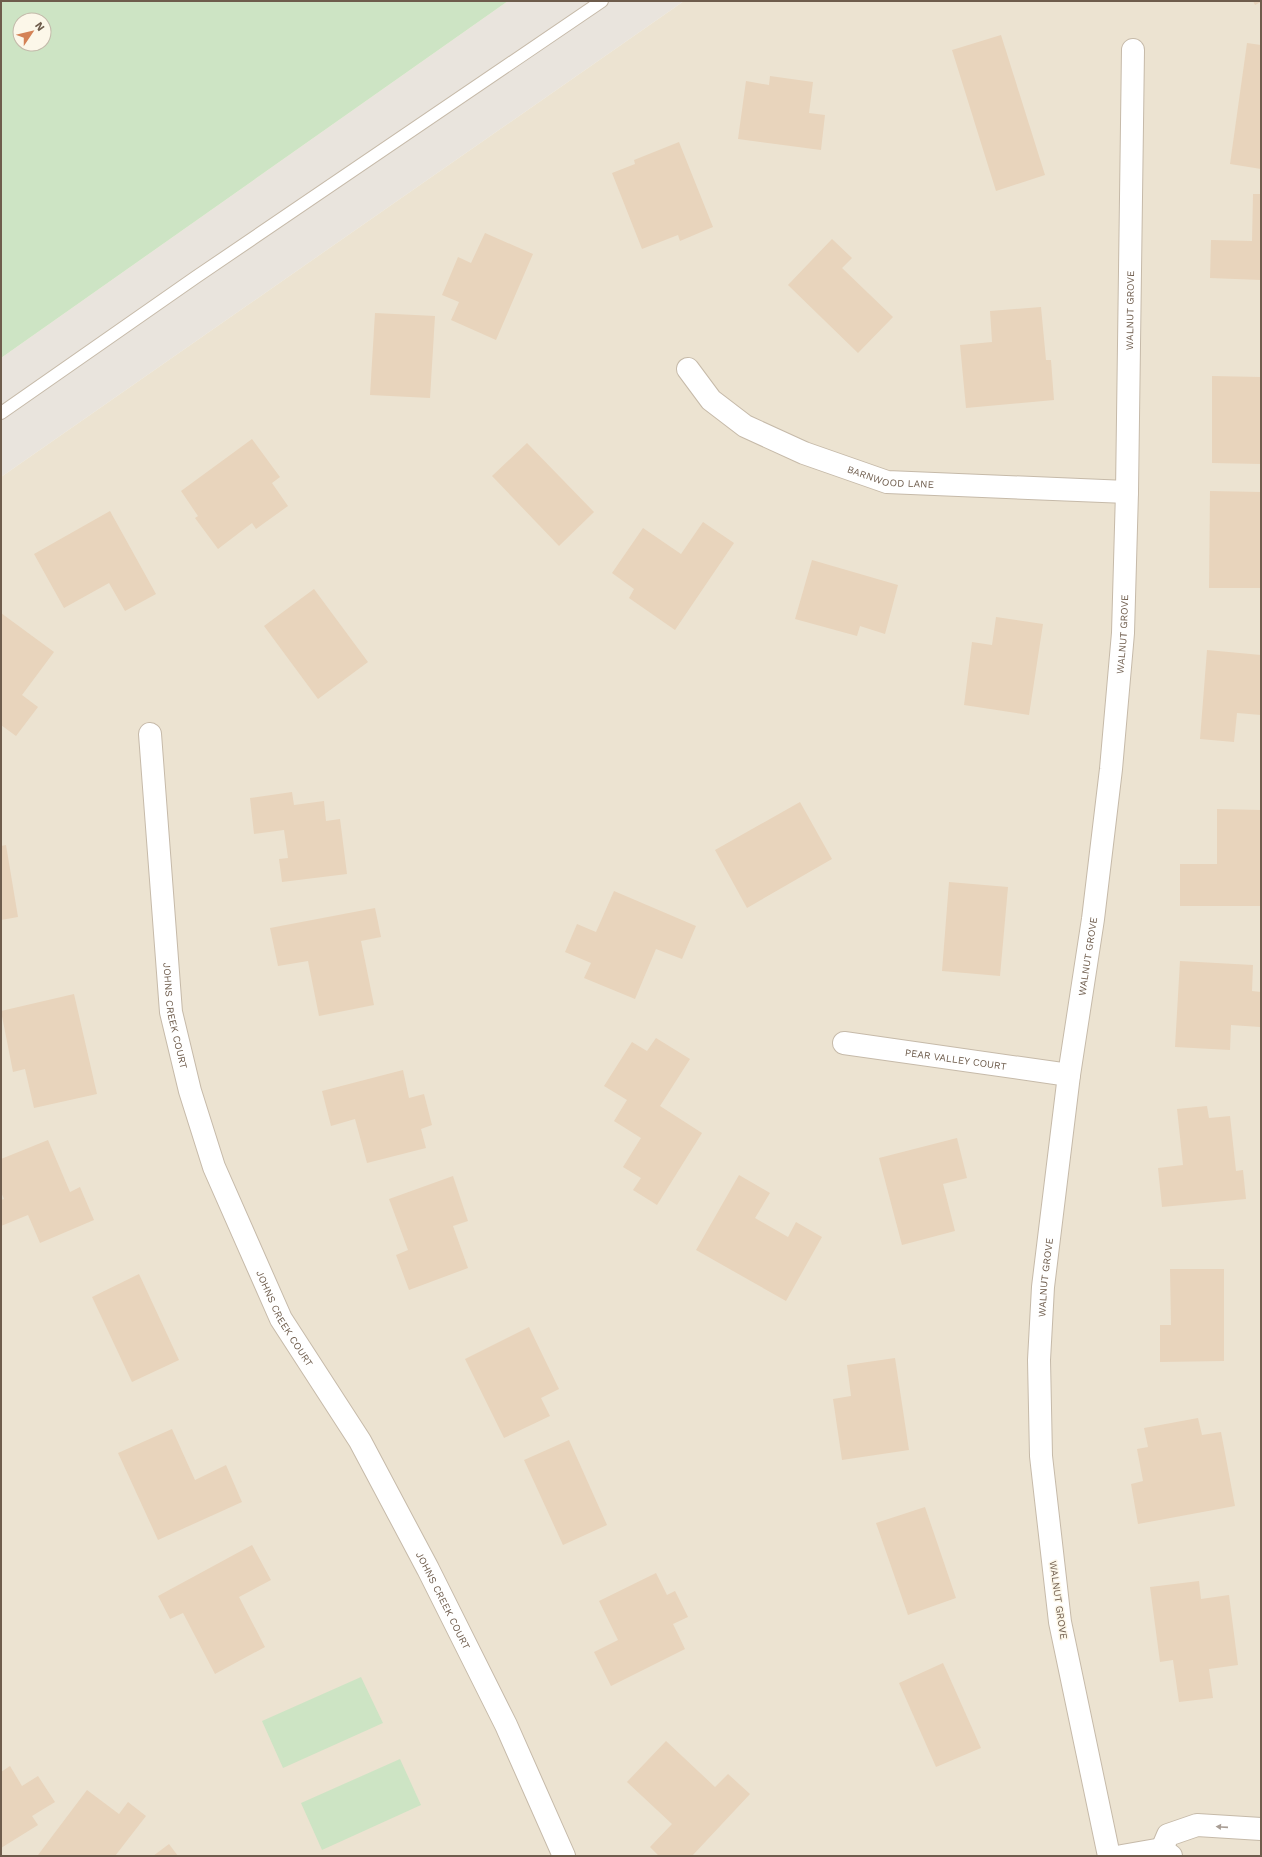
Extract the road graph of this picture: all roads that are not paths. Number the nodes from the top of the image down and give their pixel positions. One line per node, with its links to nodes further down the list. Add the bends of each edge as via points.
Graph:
1 (602, 1): 4 (lane)
2 (1133, 50): 5 (street, WALNUT GROVE)
3 (688, 369): 5 (street, BARNWOOD LANE, via 711,400 745,426 804,453 887,482)
4 (1, 413)
5 (1127, 492): 8 (street, WALNUT GROVE, via 1123,633 1111,769 1093,919)
6 (150, 734): 11 (street, JOHNS CREEK COURT, via 171,1012 190,1091 214,1167 281,1319 360,1442 428,1569 506,1725)
7 (844, 1043): 8 (street, PEAR VALLEY COURT)
8 (1069, 1075): 12 (street, WALNUT GROVE, via 1043,1287 1039,1360 1041,1456 1060,1622)
9 (1261, 1829): 10 (street, one-way to 10, via 1197,1825 1168,1835)
10 (1166, 1852): 13 (street)
11 (564, 1856)
12 (1109, 1856)
13 (1122, 1856)

